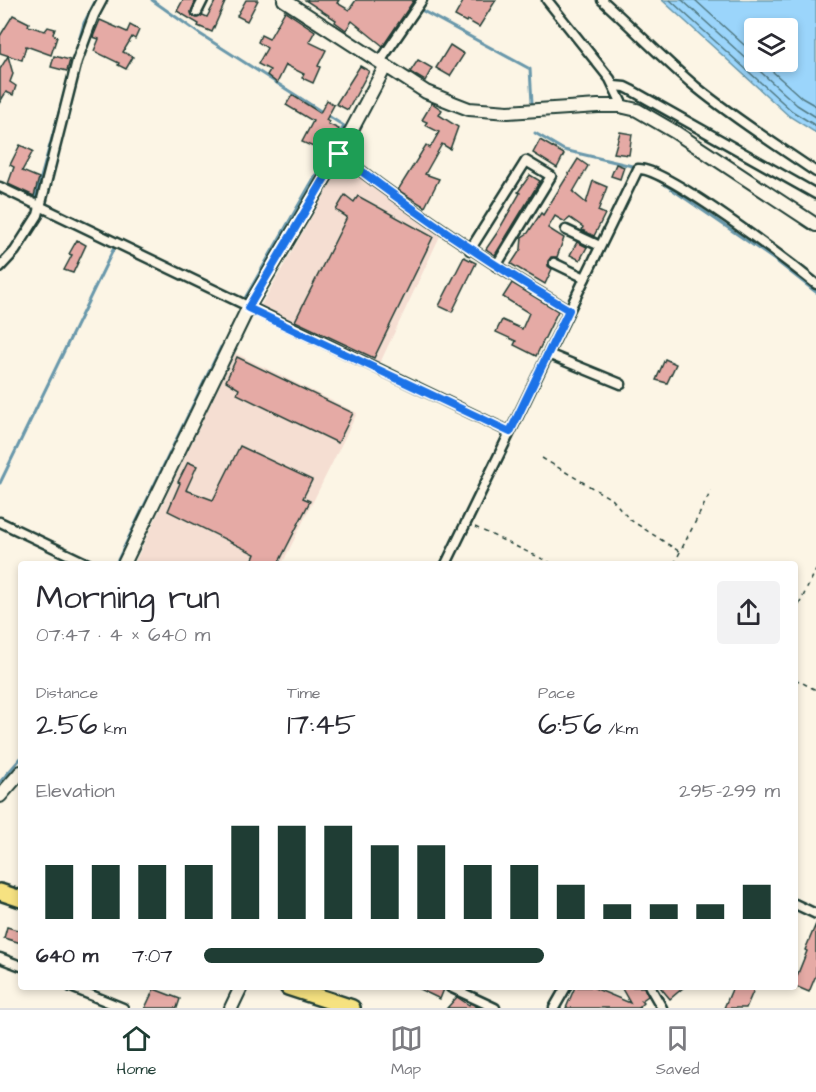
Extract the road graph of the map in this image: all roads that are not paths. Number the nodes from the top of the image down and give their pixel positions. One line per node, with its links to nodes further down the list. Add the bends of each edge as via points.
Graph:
1 (102, 0): 15 (street, via 77,61)
2 (203, 0): 7 (street)
3 (284, 0): 8 (street)
4 (422, 0): 8 (street)
5 (547, 0): 9 (street)
6 (607, 2): 12 (street, via 658,54 719,105)
7 (196, 12)
8 (382, 65): 10 (street, via 436,98 469,108 508,112); 11 (street)
9 (614, 86): 10 (street); 14 (street, via 631,90)
10 (624, 108): 16 (street, via 637,110 675,132)
11 (339, 154): 19 (street); 25 (street)
12 (816, 171)
13 (0, 187): 15 (street)
14 (816, 194)
15 (40, 206): 22 (street, via 32,227); 25 (street)
16 (816, 225)
17 (566, 230): 18 (street)
18 (600, 246): 23 (street); 24 (street, via 638,169 642,169 667,178)
19 (470, 250): 21 (street); 21 (street, via 526,160 551,176)
20 (554, 263): 23 (street)
21 (496, 266): 26 (street)
22 (0, 267)
23 (585, 278): 26 (street)
24 (816, 284)
25 (248, 308): 29 (street); 32 (street)
26 (569, 310): 27 (street)
27 (548, 354): 28 (street); 29 (street)
28 (621, 384)
29 (510, 432): 33 (street)
30 (0, 522): 31 (street)
31 (82, 561)
32 (125, 561)
33 (447, 561)
34 (18, 775): 35 (street)
35 (0, 796)
36 (0, 892): 37 (highway)
37 (18, 898)
38 (798, 905): 39 (street)
39 (816, 914)
40 (0, 958): 41 (street)
41 (18, 965)
42 (78, 990): 48 (street)
43 (240, 990): 49 (street)
44 (297, 990): 50 (highway)
45 (456, 990): 51 (street)
46 (564, 990): 52 (street)
47 (652, 990): 53 (street)
48 (123, 1008)
49 (231, 1008)
50 (352, 1008)
51 (495, 1008)
52 (554, 1008)
53 (662, 1008)

